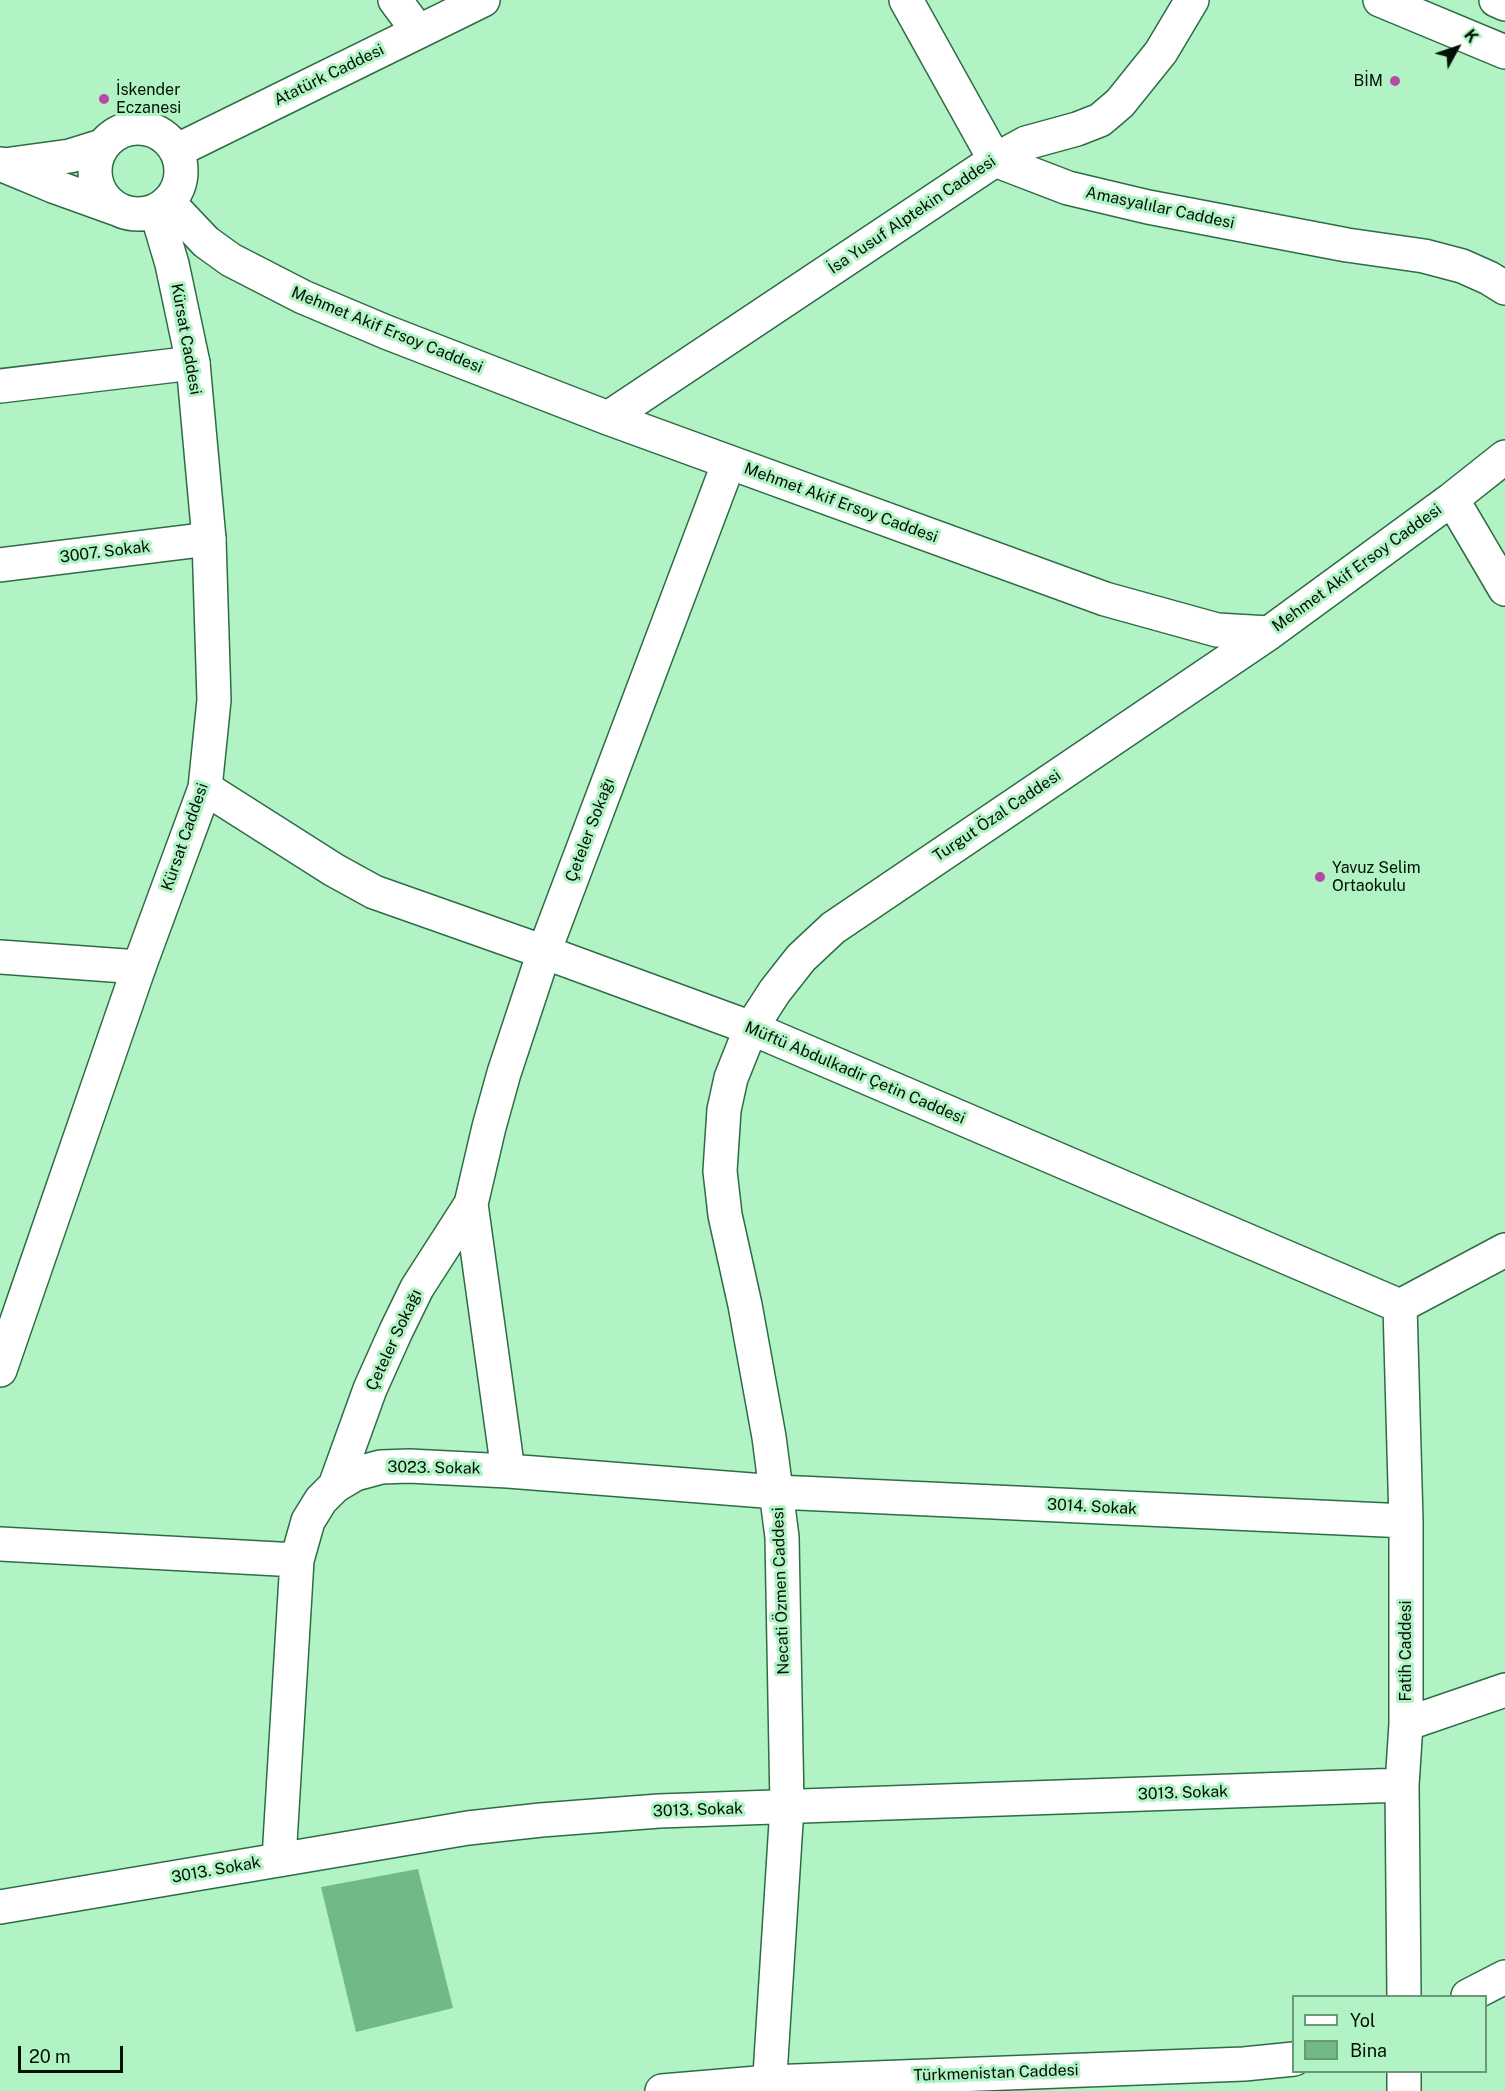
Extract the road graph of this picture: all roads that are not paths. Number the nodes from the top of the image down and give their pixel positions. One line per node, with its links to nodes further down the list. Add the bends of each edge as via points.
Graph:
1 (395, 0): 8 (street)
2 (483, 0): 8 (street, Atatürk Caddesi)
3 (906, 0): 12 (street)
4 (1192, 0): 12 (street, İsa Yusuf Alptekin Caddesi, via 1161,52 1120,103 1100,120 1026,143)
5 (1380, 0): 9 (street)
6 (1496, 0): 7 (street)
7 (1505, 4)
8 (418, 31): 11 (street, Atatürk Caddesi)
9 (1505, 52)
10 (102, 146): 11 (street, via 112,136 140,128 167,139); 13 (street, via 70,156); 15 (street, via 94,174 98,189)
11 (176, 151): 14 (street, via 181,178 176,191)
12 (994, 160): 16 (street, Amasyalılar Caddesi, via 1068,188 1148,207 1424,256 1462,266); 19 (street, İsa Yusuf Alptekin Caddesi)
13 (1, 165): 15 (street)
14 (162, 206): 15 (street, via 136,214); 17 (street, Kürsat Caddesi); 19 (street, Mehmet Akif Ersoy Caddesi, via 231,260 264,278 386,332)
15 (117, 209)
16 (1505, 288)
17 (193, 363): 18 (street); 23 (street, Kürsat Caddesi)
18 (0, 386)
19 (608, 418): 21 (street, Mehmet Akif Ersoy Caddesi)
20 (1505, 458): 22 (street, Mehmet Akif Ersoy Caddesi)
21 (729, 462): 26 (street, Mehmet Akif Ersoy Caddesi, via 1105,599 1217,630); 28 (street, Çeteler Sokağı)
22 (1452, 499): 25 (street); 26 (street, Mehmet Akif Ersoy Caddesi)
23 (210, 539): 24 (street, 3007. Sokak); 27 (street, Kürsat Caddesi, via 214,699)
24 (0, 565)
25 (1505, 589)
26 (1269, 633): 31 (street, Turgut Özal Caddesi, via 833,928 801,958)
27 (205, 788): 28 (street, Müftü Abdulkadir Çetin Caddesi, via 374,892); 30 (street, Kürsat Caddesi)
28 (544, 951): 31 (street, Müftü Abdulkadir Çetin Caddesi); 32 (street, Çeteler Sokağı, via 492,1116)
29 (0, 957): 30 (street)
30 (139, 967): 35 (street, Kürsat Caddesi)
31 (751, 1028): 34 (street, Müftü Abdulkadir Çetin Caddesi); 38 (street, Necati Özmen Caddesi, via 731,1078 724,1110 720,1171)
32 (471, 1204): 36 (street, Çeteler Sokağı); 37 (street, Çeteler Sokağı, via 417,1288 396,1331)
33 (1505, 1250): 34 (street)
34 (1400, 1306): 39 (street, Fatih Caddesi)
35 (0, 1370)
36 (508, 1471): 37 (street, 3023. Sokak, via 381,1467 355,1473); 38 (street, 3023. Sokak)
37 (335, 1486): 41 (street, 3023. Sokak, via 308,1521)
38 (777, 1492): 39 (street, 3014. Sokak); 45 (street, Necati Özmen Caddesi, via 782,1537)
39 (1406, 1521): 43 (street, Fatih Caddesi)
40 (0, 1544): 41 (street)
41 (297, 1560): 46 (street, 3023. Sokak)
42 (1505, 1690): 43 (street)
43 (1406, 1724): 44 (street, Fatih Caddesi)
44 (1402, 1785): 45 (street, 3013. Sokak); 49 (street, Fatih Caddesi)
45 (786, 1807): 46 (street, 3013. Sokak, via 541,1820); 53 (street, Necati Özmen Caddesi)
46 (279, 1859): 47 (street, 3013. Sokak)
47 (0, 1907)
48 (1505, 1977): 50 (street)
49 (1404, 1995)
50 (1470, 1995)
51 (1292, 2059): 53 (street, Türkmenistan Caddesi)
52 (1404, 2073): 55 (street)
53 (769, 2086): 54 (street, Türkmenistan Caddesi)
54 (662, 2091)
55 (1404, 2091)

